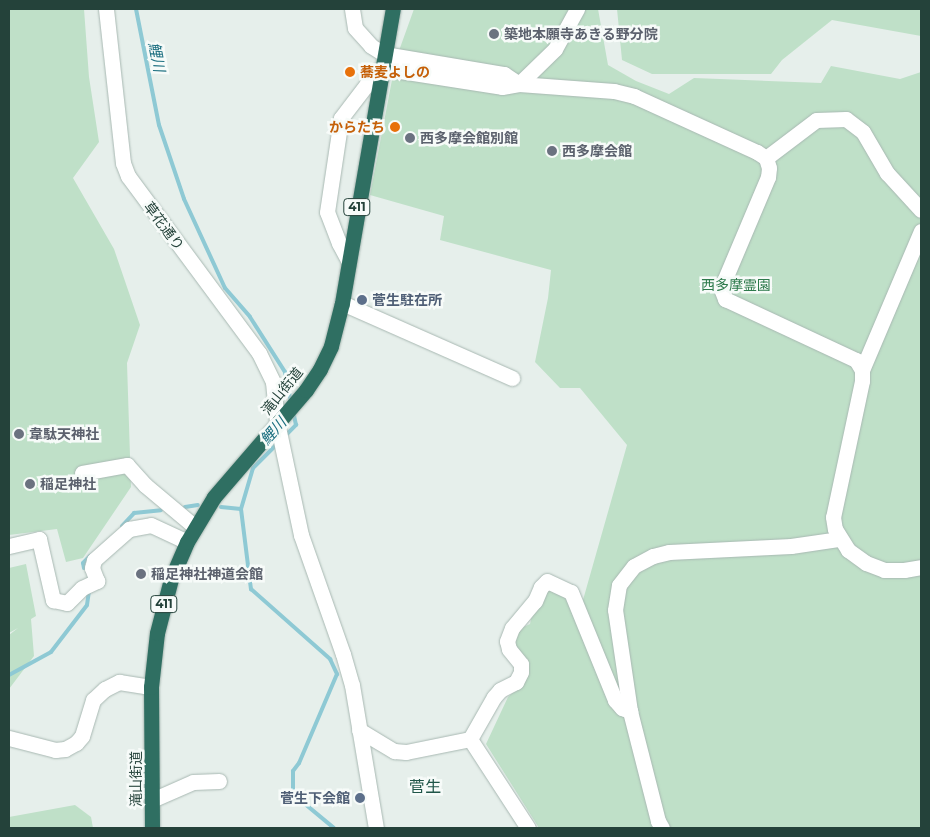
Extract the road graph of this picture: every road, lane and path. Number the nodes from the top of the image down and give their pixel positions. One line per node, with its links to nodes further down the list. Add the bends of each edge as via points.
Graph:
1 (106, 9): 14 (street, 草花通り, via 122,158 128,176 259,354 273,382)
2 (352, 9): 5 (street, via 355,28)
3 (393, 9): 5 (highway, 滝山街道 / 411)
4 (577, 9): 6 (street, via 555,49)
5 (382, 65): 6 (street, via 504,74); 10 (highway, 滝山街道 / 411); 10 (street, via 341,118 328,212)
6 (519, 84): 7 (street, via 614,91 634,96)
7 (766, 158): 8 (street, via 816,120 846,120 864,132 887,173); 12 (street, via 770,168 768,177 724,281 724,299 851,357)
8 (921, 210)
9 (921, 231): 12 (street)
10 (348, 260): 11 (highway, 滝山街道 / 411)
11 (342, 303): 13 (street); 14 (highway, 滝山街道 / 411, via 331,346 320,370)
12 (862, 370): 17 (street, via 833,517)
13 (512, 378)
14 (280, 423): 16 (highway, 滝山街道 / 411, via 214,497); 23 (street, 草花通り, via 301,535 343,654)
15 (82, 473): 16 (street, via 127,465 145,485)
16 (195, 527): 18 (highway, 滝山街道 / 411)
17 (839, 539): 20 (street, via 866,563 884,570); 22 (street, via 791,546 669,552 634,566 619,585 615,610)
18 (187, 542): 19 (street, via 151,525 129,529 94,560 92,568 97,581 82,588 67,604 53,600 39,539); 21 (highway, 滝山街道 / 411, via 170,579 157,633)
19 (9, 546)
20 (921, 566)
21 (151, 687): 24 (street, via 119,682 105,689 93,700 82,736 65,750); 27 (highway, 滝山街道 / 411)
22 (630, 710): 25 (street, via 622,708 615,700 571,592 547,581 512,628 507,641 521,664 521,672 516,682 494,697); 31 (street)
23 (359, 730): 25 (street, via 394,751 406,752); 29 (street, 草花通り)
24 (9, 738)
25 (470, 739): 30 (street)
26 (219, 781): 27 (street, via 193,782)
27 (152, 800): 28 (highway, 滝山街道 / 411)
28 (152, 828)
29 (376, 828)
30 (528, 828)
31 (662, 828)

